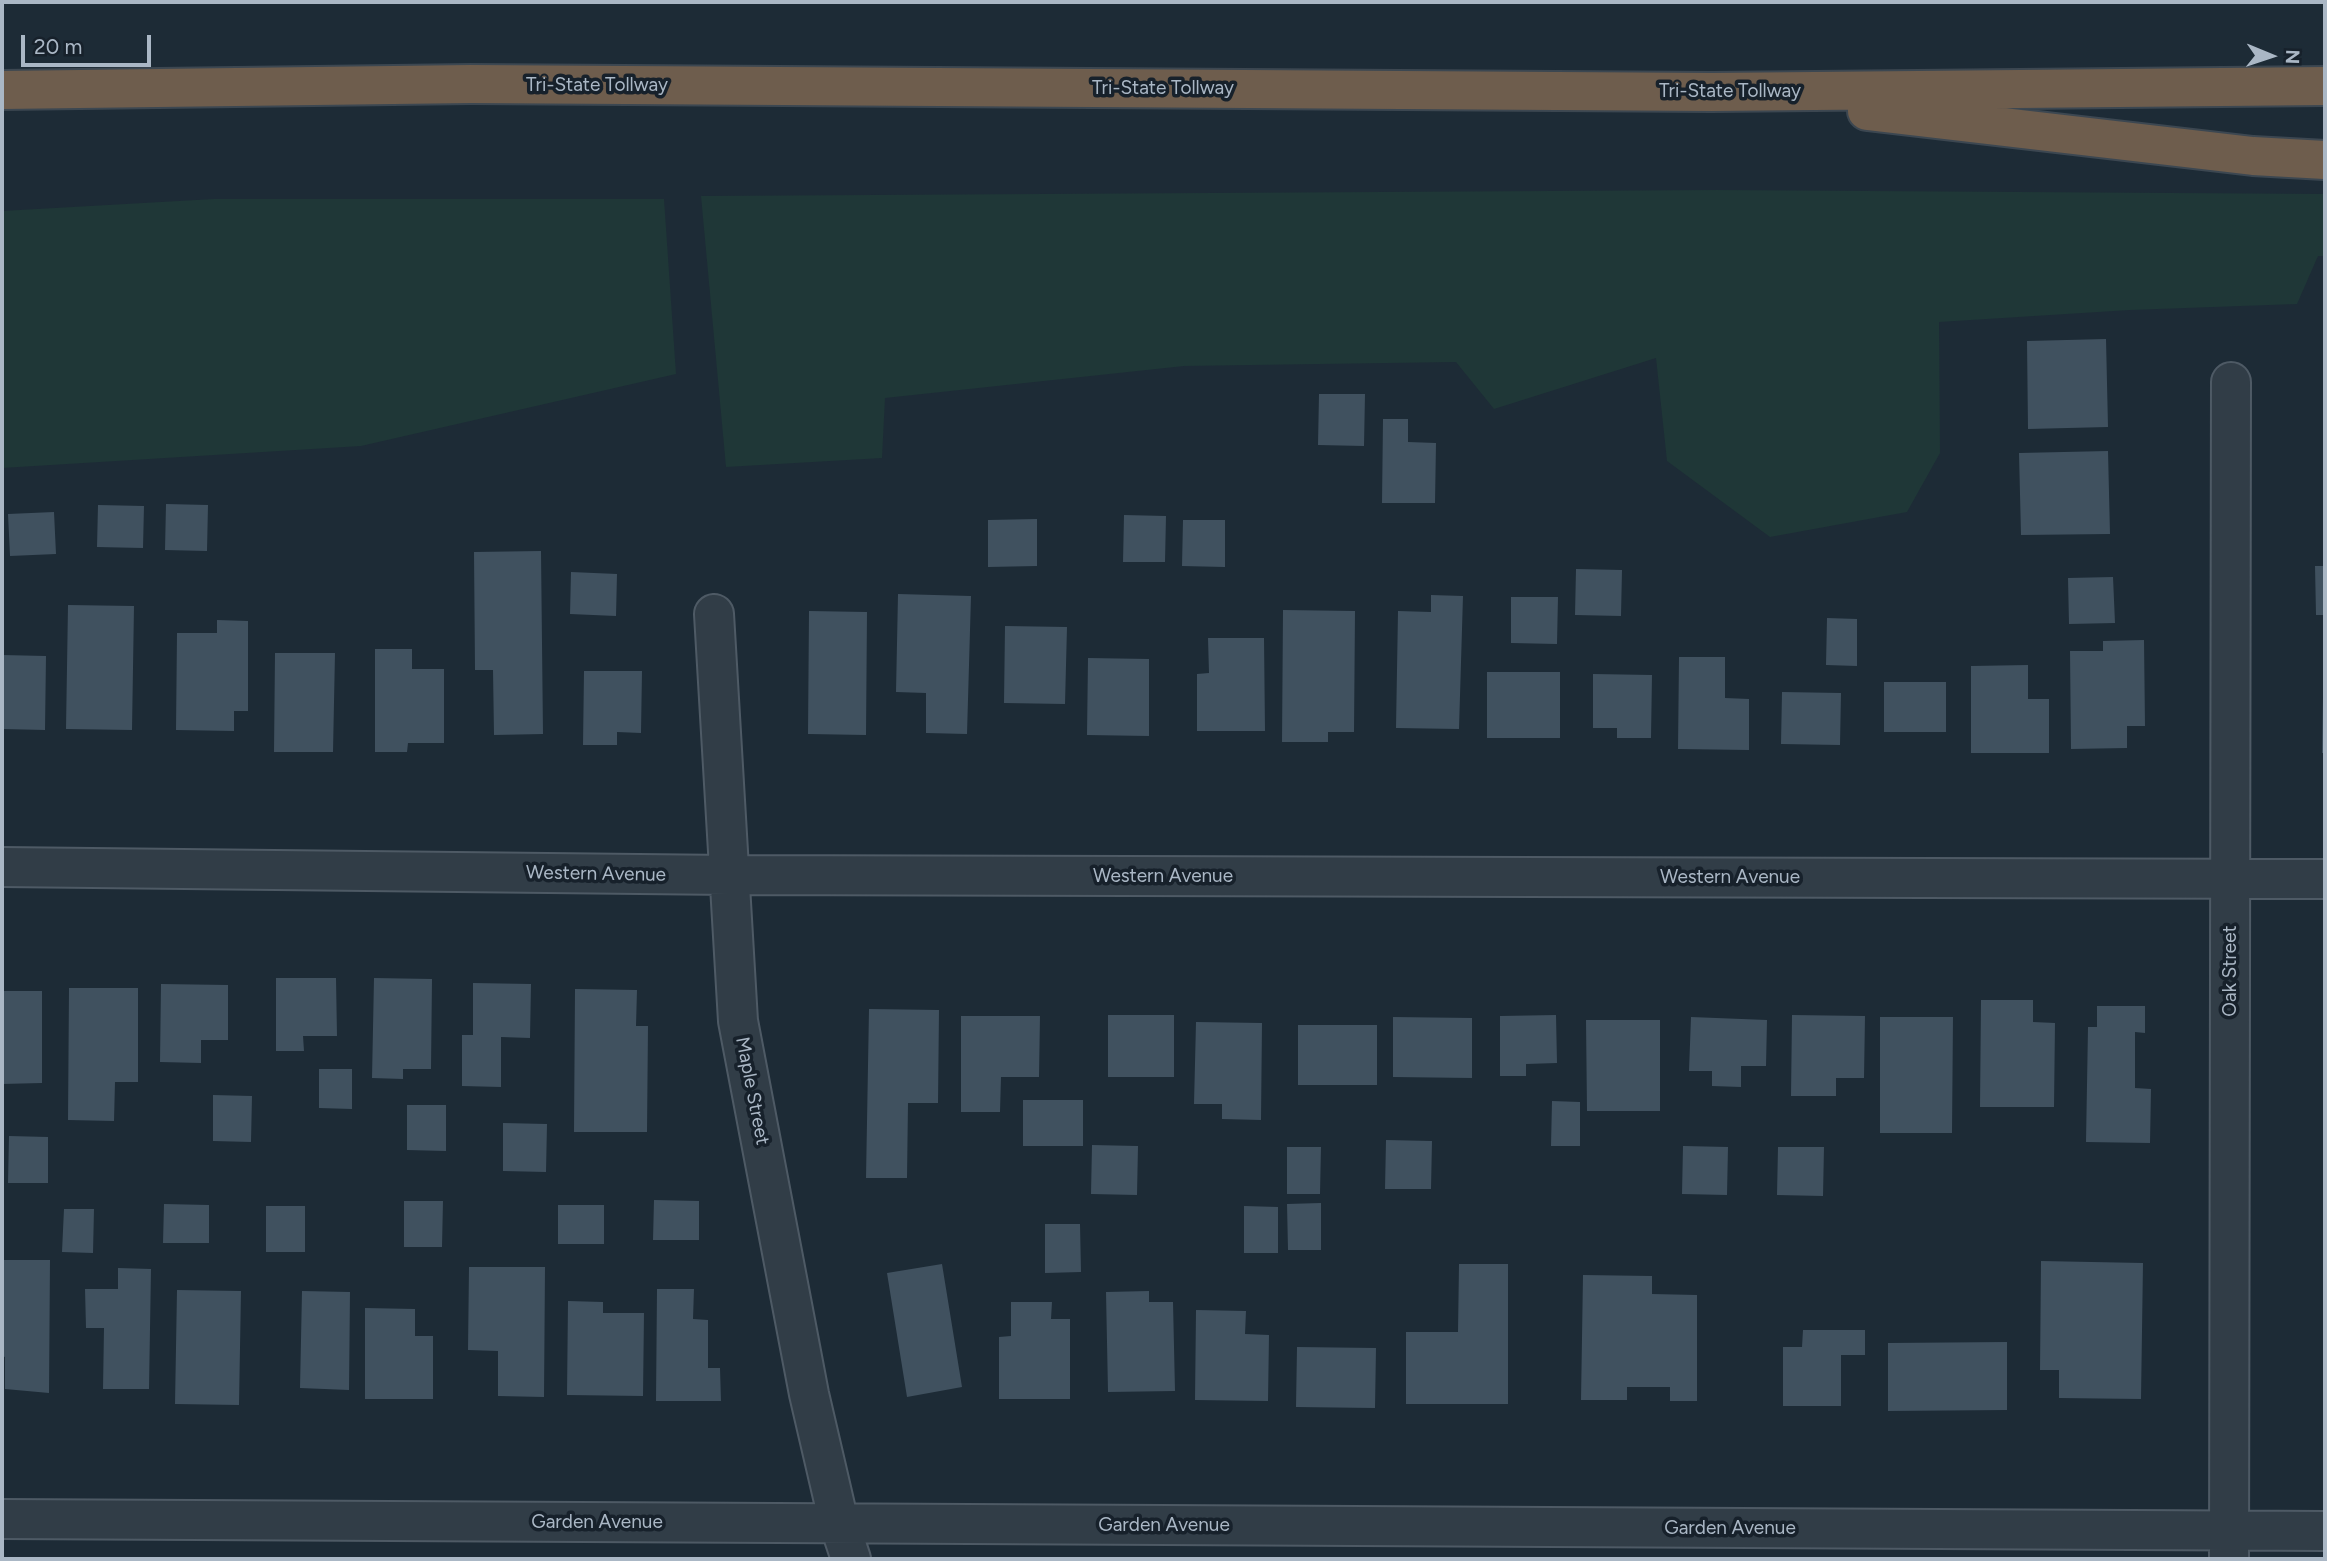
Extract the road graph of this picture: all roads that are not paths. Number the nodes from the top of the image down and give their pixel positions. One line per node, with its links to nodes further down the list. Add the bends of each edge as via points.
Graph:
1 (2325, 86): 3 (highway, Tri-State Tollway)
2 (2, 90): 3 (highway, Tri-State Tollway, via 485,84)
3 (1712, 92): 4 (highway, via 2227,153)
4 (2325, 160)
5 (2231, 383): 9 (street, Oak Street)
6 (714, 614): 8 (street, Maple Street)
7 (2, 867): 8 (street, Western Avenue)
8 (730, 875): 9 (street, Western Avenue); 12 (street, Maple Street, via 738,1021 808,1394)
9 (2231, 878): 10 (street, Western Avenue); 14 (street, Oak Street)
10 (2325, 879)
11 (2, 1519): 12 (street, Garden Avenue)
12 (839, 1523): 14 (street, Garden Avenue); 15 (street, Maple Street)
13 (2325, 1531): 14 (street, Garden Avenue)
14 (2229, 1545)
15 (851, 1559)

